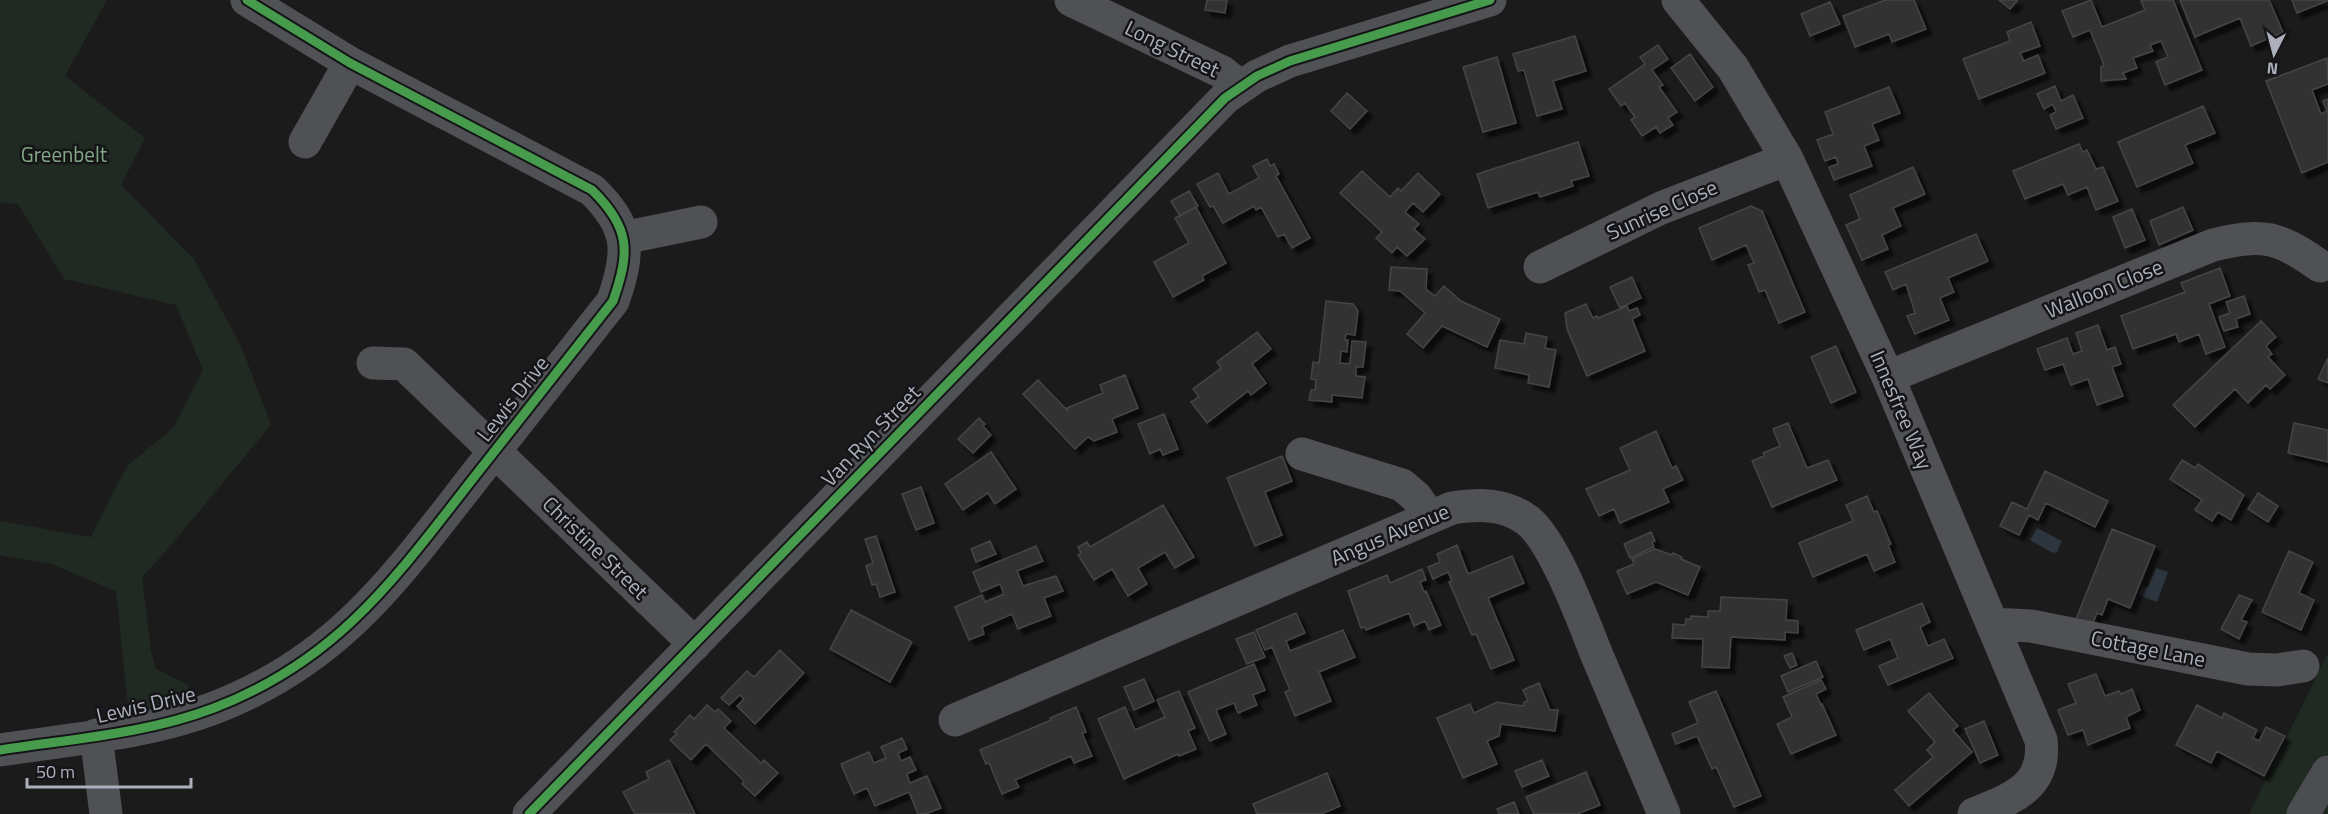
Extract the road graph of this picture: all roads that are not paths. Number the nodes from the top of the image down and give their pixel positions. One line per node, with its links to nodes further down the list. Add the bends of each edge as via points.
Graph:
1 (247, 0): 5 (street, Lewis Drive)
2 (1071, 0): 6 (street, Long Street, via 1222,72)
3 (1490, 0): 6 (street, Van Ryn Street, via 1306,55)
4 (1678, 0): 8 (street, Innesfree Way, via 1733,68)
5 (350, 63): 7 (street); 10 (street, Lewis Drive, via 592,190 608,206)
6 (1240, 86): 19 (street, Van Ryn Street, via 1202,120)
7 (305, 142)
8 (1787, 159): 12 (street, Sunrise Close, via 1661,208); 14 (street, Innesfree Way)
9 (702, 222): 10 (street)
10 (623, 238): 15 (street, Lewis Drive, via 625,252 613,302)
11 (2320, 266): 14 (street, Walloon Close, via 2293,247 2266,238 2241,238 2213,245)
12 (1540, 267)
13 (373, 363): 15 (street, Christine Street, via 404,364)
14 (1888, 377): 18 (street, Innesfree Way)
15 (495, 451): 19 (street, Christine Street); 22 (street, Lewis Drive, via 389,585 346,629 314,654 270,682 213,708 153,727)
16 (1302, 454): 17 (street, via 1402,485)
17 (1430, 517): 21 (street, Angus Avenue); 28 (street, Angus Avenue, via 1477,504 1501,508 1526,519 1540,532 1572,596)
18 (1992, 624): 20 (street, Cottage Lane, via 2031,626 2248,669); 29 (street, Innesfree Way, via 2042,749 2035,777 2023,791)
19 (695, 644): 27 (street, Van Ryn Street)
20 (2303, 666)
21 (955, 720)
22 (96, 735): 23 (street, Lewis Drive); 26 (street)
23 (0, 750)
24 (2328, 769): 25 (highway)
25 (2306, 810)
26 (106, 814)
27 (529, 814)
28 (1664, 814)
29 (1974, 814)

